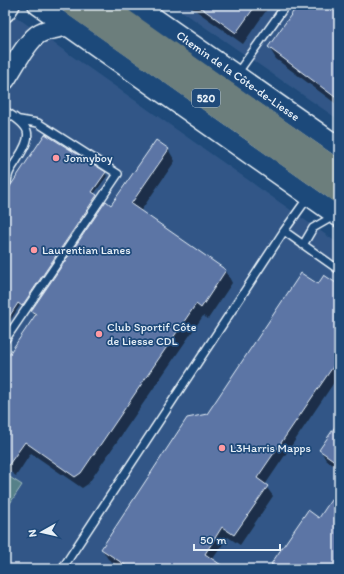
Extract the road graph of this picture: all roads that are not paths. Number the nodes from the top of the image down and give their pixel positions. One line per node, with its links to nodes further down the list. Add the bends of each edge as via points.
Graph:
1 (10, 5): 7 (main road)
2 (72, 5): 16 (highway, 520)
3 (102, 5): 14 (highway, 520)
4 (136, 5): 9 (main road, Chemin de la Côte-de-Liesse)
5 (286, 5): 9 (lane)
6 (39, 6): 8 (main road)
7 (5, 12)
8 (67, 26): 10 (main road, via 35,36); 17 (main road)
9 (236, 75): 13 (main road, Chemin de la Côte-de-Liesse)
10 (5, 80)
11 (5, 111): 12 (lane)
12 (20, 120): 15 (lane, via 28,135 26,147 9,172); 22 (lane, via 38,123 118,174)
13 (338, 144)
14 (339, 172)
15 (5, 186)
16 (339, 192)
17 (309, 196): 18 (main road); 19 (lane)
18 (338, 216): 20 (lane, via 314,228)
19 (284, 231): 20 (lane); 23 (lane)
20 (303, 244): 21 (lane)
21 (339, 270)
22 (5, 340)
23 (62, 569)

